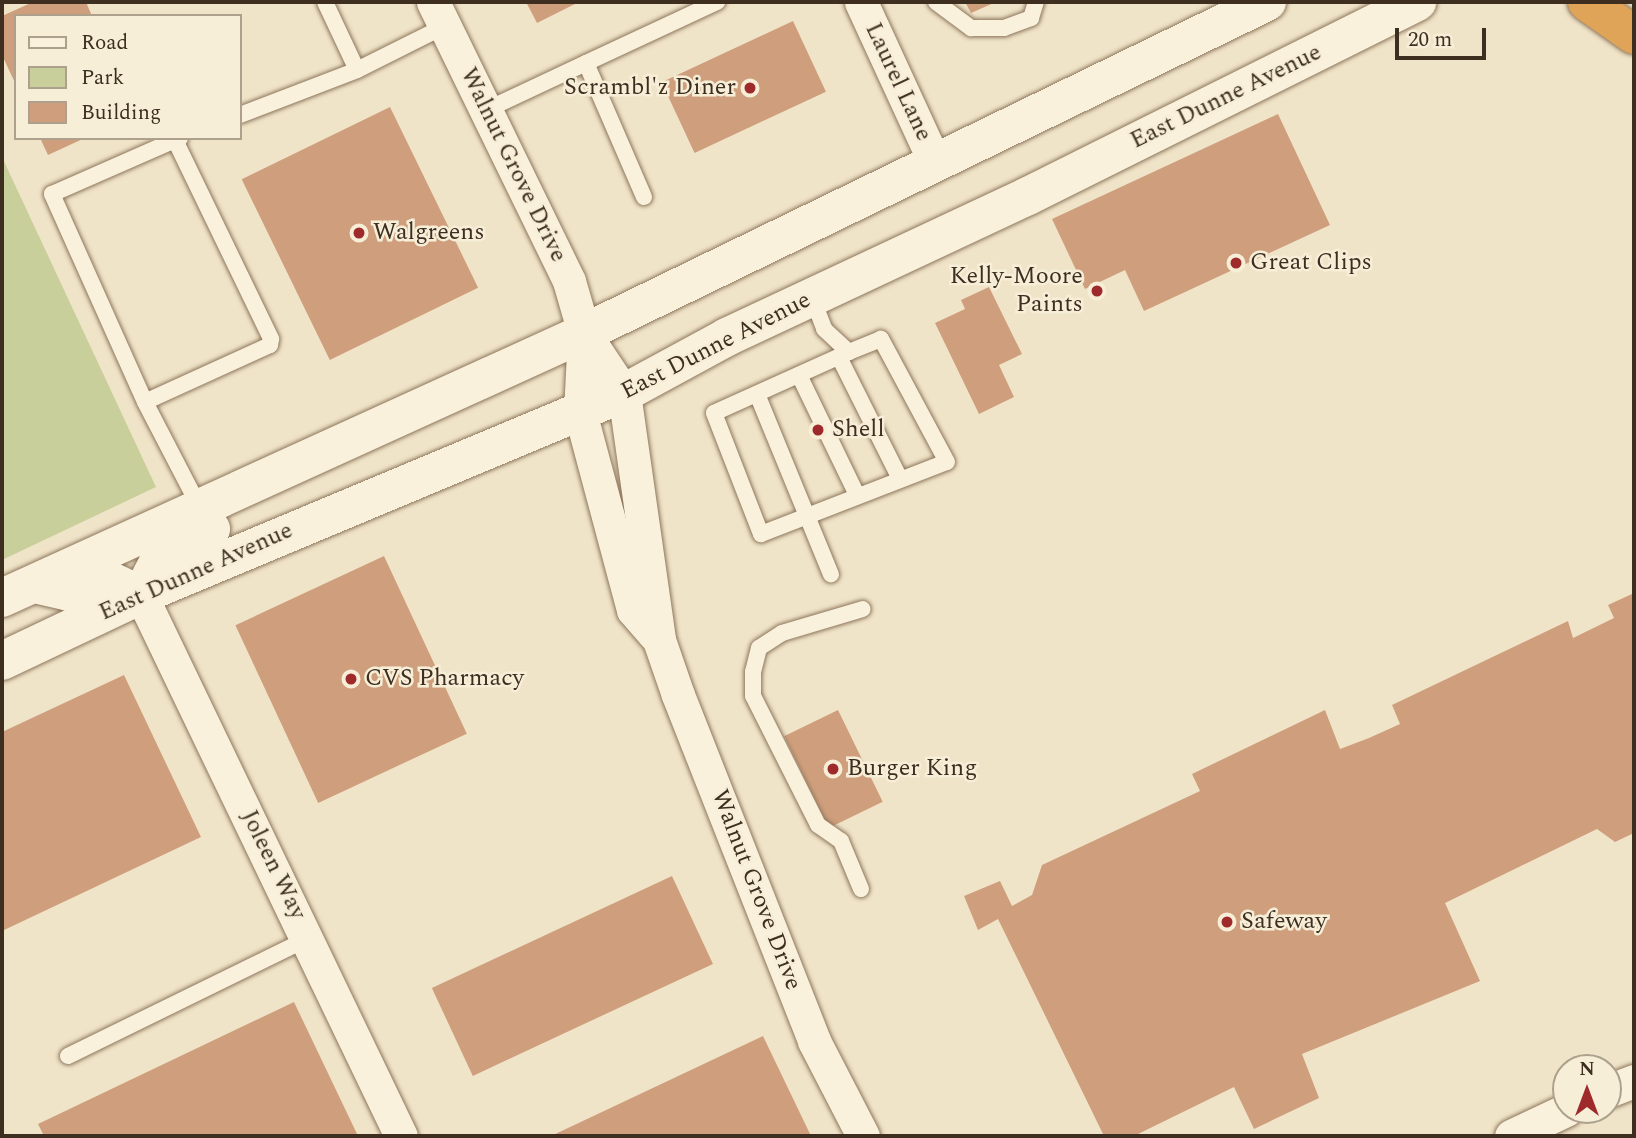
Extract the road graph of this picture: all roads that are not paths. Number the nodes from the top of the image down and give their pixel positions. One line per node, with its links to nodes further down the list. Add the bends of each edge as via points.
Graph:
1 (324, 2): 12 (lane)
2 (717, 2): 11 (lane)
3 (861, 2): 17 (street, Laurel Lane)
4 (936, 2): 5 (lane, via 971,28 1004,28 1031,18)
5 (1037, 2)
6 (1267, 2): 17 (main road)
7 (1417, 2): 19 (main road, East Dunne Avenue)
8 (1587, 2): 10 (highway)
9 (439, 14): 12 (lane); 13 (street, Walnut Grove Drive)
10 (1634, 35)
11 (586, 62): 13 (lane); 18 (lane)
12 (357, 70): 14 (lane)
13 (486, 110): 20 (street, Walnut Grove Drive, via 569,281)
14 (242, 114)
15 (175, 140): 25 (lane, via 52,194)
16 (177, 140): 25 (lane, via 270,345)
17 (935, 163): 20 (main road)
18 (644, 197)
19 (812, 297): 21 (lane, via 824,329); 23 (main road, East Dunne Avenue)
20 (584, 333): 23 (street, Walnut Grove Drive); 26 (street, Walnut Grove Drive); 27 (main road)
21 (844, 355): 22 (lane); 28 (lane); 28 (lane, via 881,339 947,462)
22 (799, 375): 24 (lane); 29 (lane)
23 (624, 393): 26 (main road, East Dunne Avenue); 36 (street, Walnut Grove Drive)
24 (757, 394): 31 (lane); 31 (lane, via 714,412 761,534)
25 (145, 402): 30 (lane)
26 (580, 412): 34 (main road, East Dunne Avenue); 36 (street, Walnut Grove Drive, via 633,610)
27 (298, 461): 30 (main road); 34 (main road, via 289,487 275,499 164,551)
28 (900, 479): 29 (lane)
29 (856, 495): 31 (lane)
30 (199, 506): 33 (main road)
31 (810, 517): 32 (lane)
32 (831, 574)
33 (18, 591): 34 (main road, via 69,592 111,581)
34 (141, 595): 37 (main road, East Dunne Avenue); 39 (street, Joleen Way)
35 (863, 609): 38 (lane, via 782,633 759,648 753,672 753,696 818,825 841,841)
36 (659, 640): 43 (street, Walnut Grove Drive, via 814,1041)
37 (2, 661)
38 (861, 890)
39 (309, 938): 40 (lane); 42 (street, Joleen Way)
40 (68, 1056)
41 (1552, 1117): 44 (street)
42 (401, 1136)
43 (863, 1136)
44 (1511, 1136)

